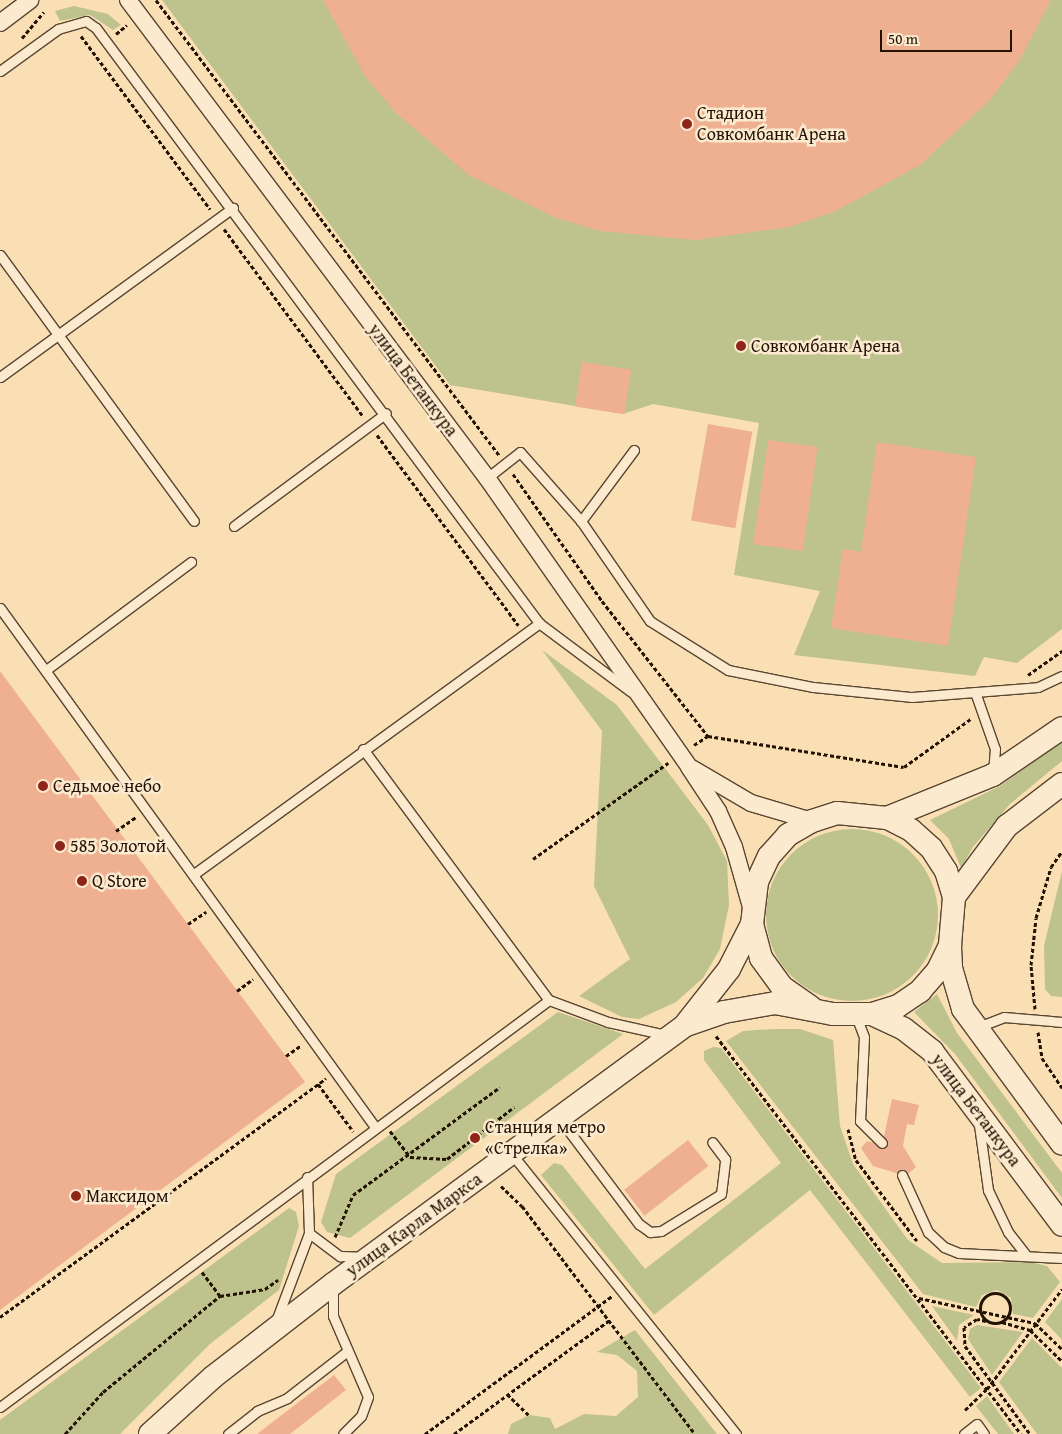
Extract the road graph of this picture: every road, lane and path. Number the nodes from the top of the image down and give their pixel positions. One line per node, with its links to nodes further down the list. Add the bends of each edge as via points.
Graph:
1 (30, 0): 4 (street)
2 (128, 0): 18 (street, улица Бетанкура)
3 (156, 0): 17 (path)
4 (0, 23)
5 (126, 26): 7 (path)
6 (72, 36): 10 (path, via 80,34)
7 (114, 36)
8 (0, 72): 9 (lane, via 58,28 86,21 107,41)
9 (232, 208): 10 (lane); 14 (lane)
10 (217, 219): 12 (lane); 15 (path)
11 (0, 254): 12 (lane)
12 (59, 333): 13 (lane); 20 (lane)
13 (0, 377)
14 (386, 413): 15 (lane); 24 (lane)
15 (370, 424): 21 (lane); 25 (path)
16 (634, 450): 19 (lane)
17 (506, 464): 18 (lane); 19 (lane, via 520,452); 34 (path, via 602,601)
18 (488, 478): 31 (street, улица Бетанкура)
19 (581, 520): 30 (lane, via 650,621 728,670 813,687 912,696)
20 (194, 521)
21 (234, 526)
22 (191, 562): 27 (lane)
23 (0, 608): 27 (lane)
24 (539, 623): 25 (lane); 31 (lane)
25 (523, 632): 35 (lane)
26 (1062, 651): 29 (path)
27 (46, 670): 39 (lane)
28 (1062, 676): 29 (lane, via 1038,687)
29 (1011, 687): 30 (lane)
30 (975, 692): 32 (lane)
31 (634, 694): 36 (street, улица Бетанкура)
32 (984, 710): 34 (path, via 904,767); 37 (lane, via 995,749)
33 (1062, 728): 37 (main road)
34 (708, 736): 36 (path)
35 (363, 749): 45 (lane); 53 (lane)
36 (684, 761): 41 (street, улица Бетанкура, via 751,803); 44 (path); 48 (street, улица Бетанкура, via 718,811 734,847)
37 (993, 775): 40 (main road)
38 (1062, 784): 46 (main road, via 1008,826)
39 (147, 809): 42 (path); 45 (lane)
40 (887, 818): 41 (main road, via 862,812); 46 (main road, via 911,830 931,848 946,871)
41 (812, 821): 48 (main road, via 788,836 769,856 757,882)
42 (116, 831)
43 (1062, 851): 56 (path, via 1051,867 1036,918 1031,965)
44 (533, 859)
45 (194, 874): 47 (lane)
46 (954, 897): 50 (main road)
47 (216, 904): 49 (path); 51 (lane)
48 (752, 917): 54 (main road, via 761,958 782,987); 59 (main road, via 729,969)
49 (188, 924)
50 (950, 945): 55 (main road, via 938,970 920,990 898,1006); 58 (main road, via 955,990)
51 (264, 972): 52 (path); 61 (lane)
52 (237, 991)
53 (549, 1000): 59 (lane, via 608,1022); 71 (lane)
54 (811, 1007): 55 (main road); 59 (main road, via 749,1007)
55 (864, 1015): 67 (main road, улица Бетанкура, via 904,1029 932,1051); 75 (lane, via 860,1121)
56 (1036, 1020): 57 (lane); 58 (lane, via 1004,1017); 66 (path, via 1042,1058)
57 (1062, 1022)
58 (976, 1028): 76 (main road)
59 (677, 1030): 69 (main road, улица Карла Маркса)
60 (713, 1031): 95 (path)
61 (312, 1039): 62 (path); 63 (lane)
62 (286, 1056)
63 (335, 1072): 64 (path); 71 (lane)
64 (318, 1084): 73 (path); 98 (path)
65 (500, 1087): 78 (path)
66 (1062, 1088)
67 (977, 1107): 82 (main road, улица Бетанкура); 86 (lane, via 988,1190 1008,1232)
68 (514, 1108): 78 (path, via 447,1159)
69 (559, 1118): 74 (lane, via 639,1224 650,1232 661,1231 721,1194 726,1159); 77 (main road, улица Карла Маркса)
70 (848, 1118): 84 (path, via 856,1160 910,1236)
71 (375, 1127): 73 (lane)
72 (383, 1133): 78 (path, via 389,1129)
73 (359, 1139): 80 (lane)
74 (712, 1142)
75 (882, 1143)
76 (1062, 1144)
77 (511, 1154): 87 (main road, улица Карла Маркса); 92 (lane)
78 (410, 1157): 85 (path, via 354,1195 340,1233)
79 (902, 1175): 86 (lane, via 928,1232 944,1247 959,1253)
80 (307, 1178): 83 (lane); 112 (lane)
81 (501, 1186): 96 (path)
82 (1062, 1225)
83 (309, 1233): 85 (lane); 89 (lane)
84 (924, 1245)
85 (324, 1246): 87 (lane, via 340,1256)
86 (1025, 1254): 88 (lane)
87 (370, 1257): 90 (main road, улица Карла Маркса)
88 (1062, 1258)
89 (296, 1270): 94 (path, via 265,1289); 105 (lane)
90 (333, 1284): 105 (main road, улица Карла Маркса); 107 (lane, via 333,1316)
91 (212, 1286): 94 (path)
92 (622, 1288): 96 (path); 122 (lane)
93 (1062, 1288): 103 (path)
94 (220, 1296): 115 (path, via 103,1392)
95 (919, 1298): 97 (path); 110 (path)
96 (599, 1306): 100 (path); 119 (path)
97 (980, 1312): 99 (path); 99 (path, via 984,1298 998,1293 1009,1302); 101 (path)
98 (0, 1317)
99 (1007, 1317): 102 (path); 103 (path)
100 (610, 1320): 111 (path); 121 (path)
101 (986, 1321): 102 (path); 109 (path, via 970,1322 962,1336)
102 (1001, 1322): 104 (path)
103 (1035, 1323): 104 (path); 106 (path)
104 (1030, 1330): 108 (path); 109 (path)
105 (273, 1331): 116 (main road, улица Карла Маркса)
106 (1062, 1349)
107 (346, 1352): 117 (lane, via 287,1398 256,1412); 118 (lane, via 368,1397 360,1416)
108 (1062, 1361)
109 (992, 1382): 110 (path); 126 (path)
110 (988, 1389): 113 (path); 125 (path)
111 (508, 1394): 114 (path); 120 (path)
112 (0, 1407)
113 (966, 1410)
114 (529, 1415)
115 (65, 1434)
116 (150, 1434)
117 (228, 1434)
118 (344, 1434)
119 (425, 1434)
120 (454, 1434)
121 (695, 1434)
122 (736, 1434)
123 (964, 1434): 124 (lane, via 977,1424)
124 (984, 1434)
125 (1021, 1434)
126 (1030, 1434)

